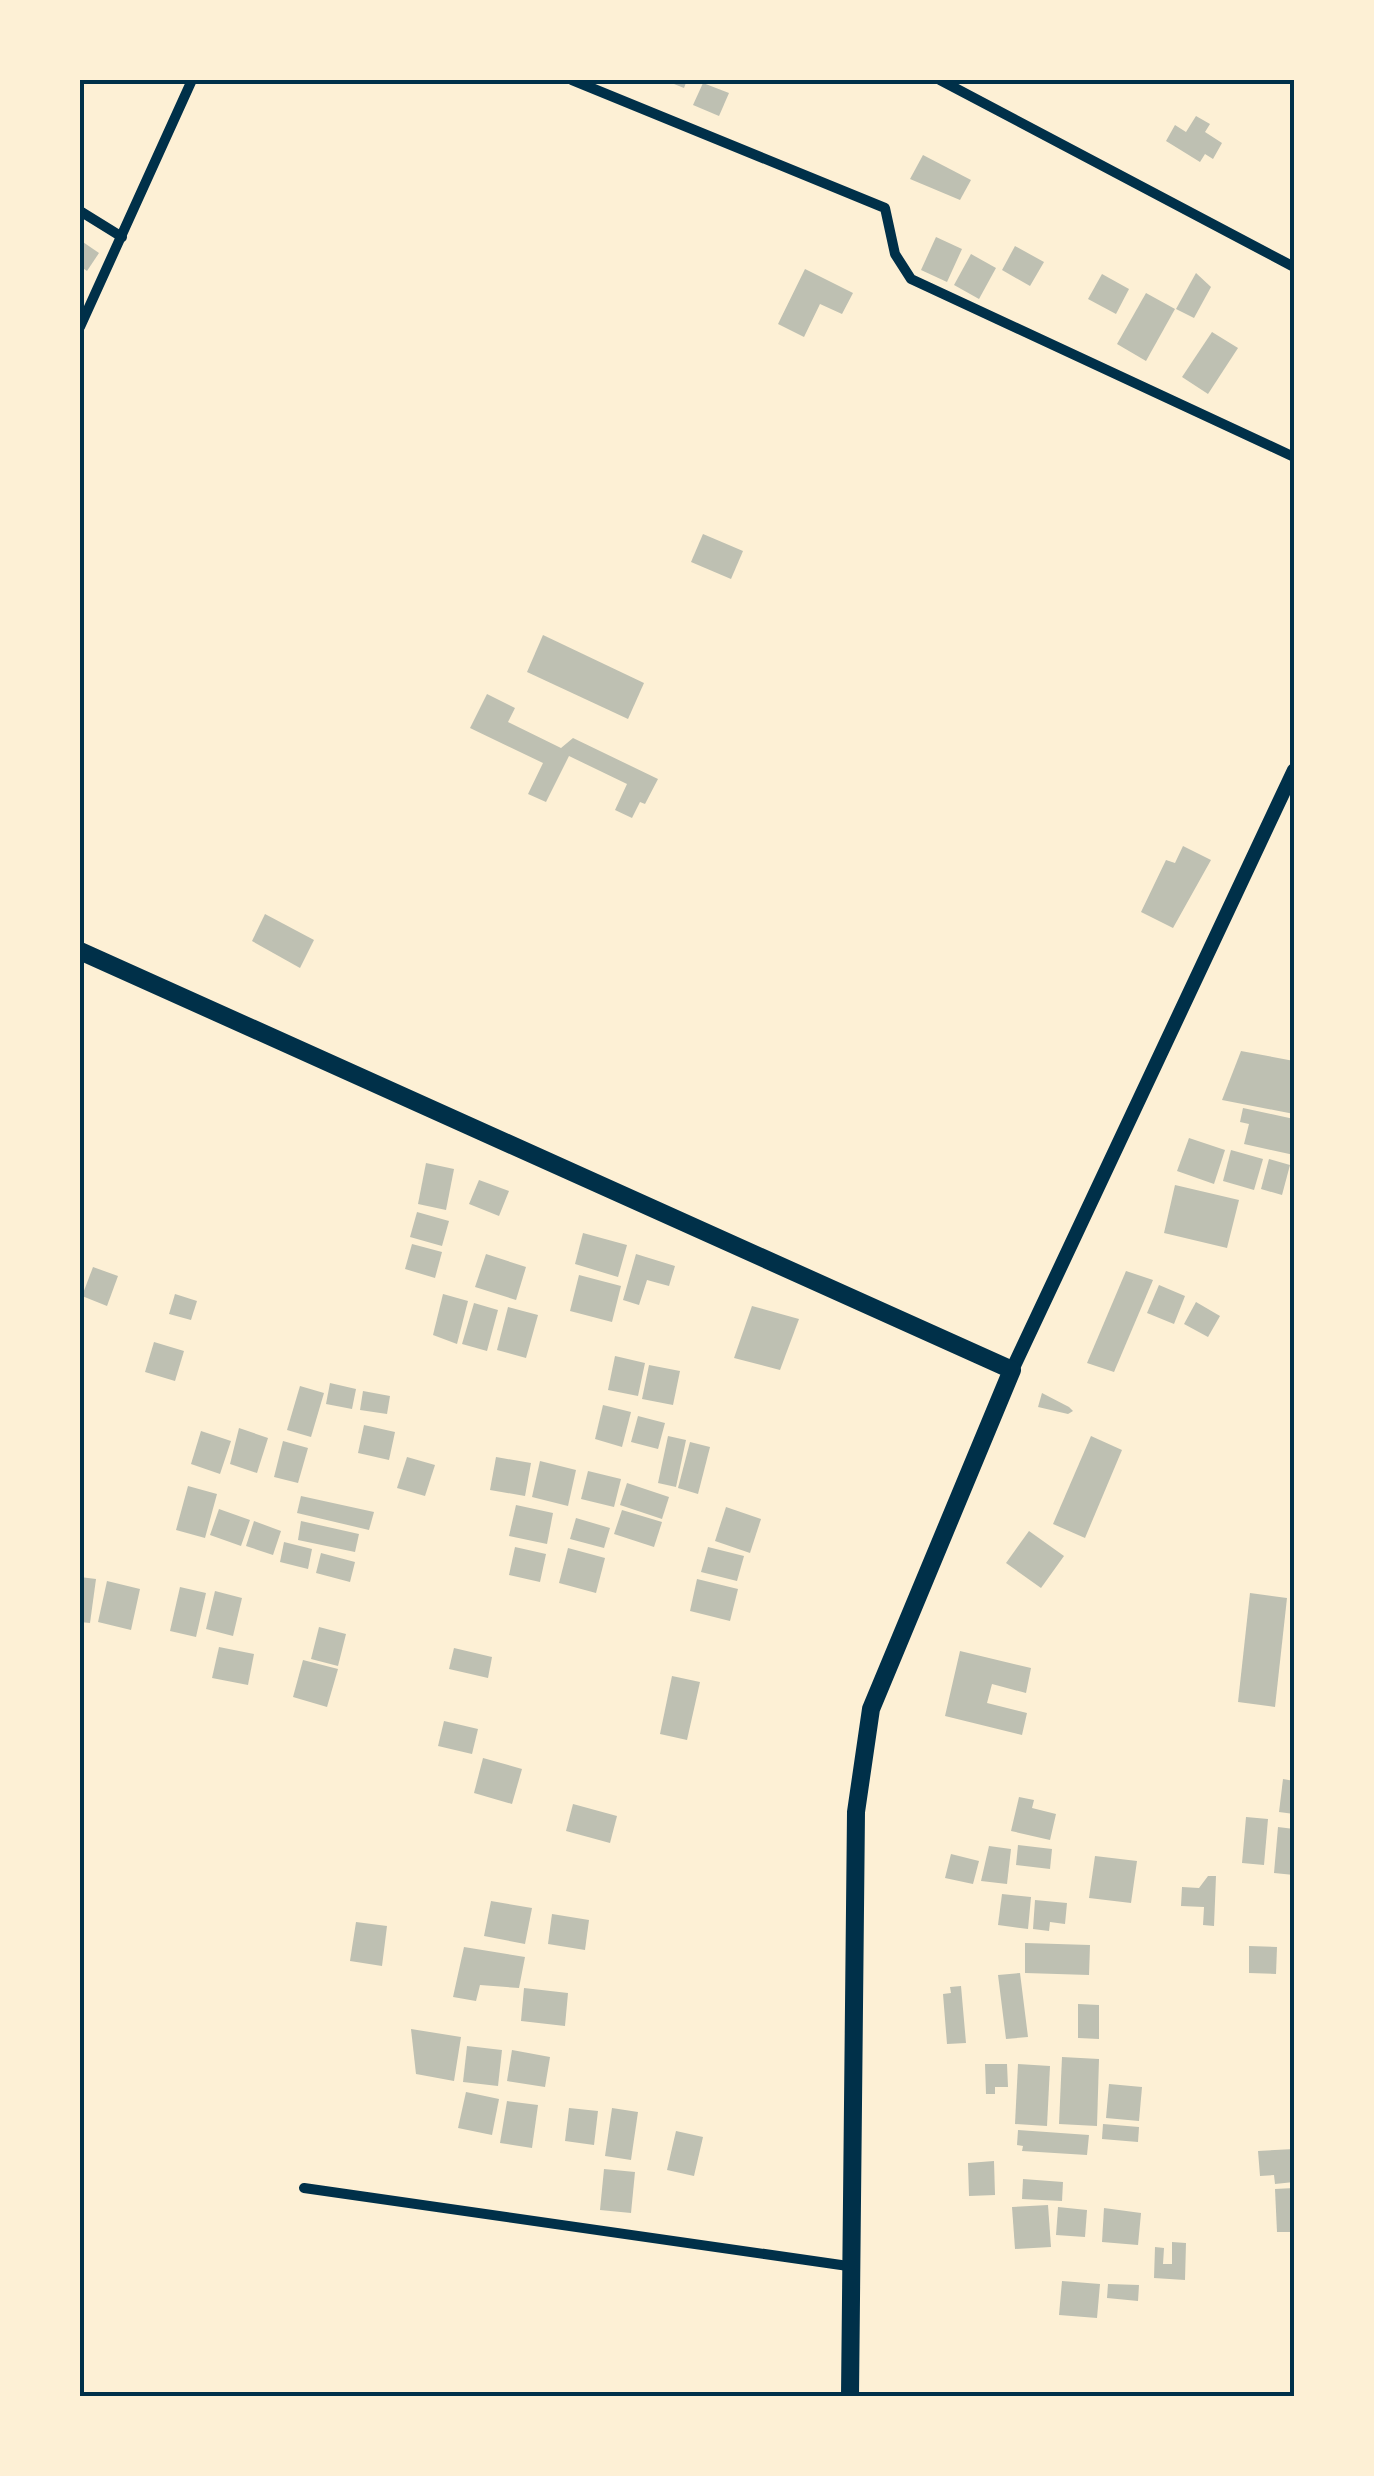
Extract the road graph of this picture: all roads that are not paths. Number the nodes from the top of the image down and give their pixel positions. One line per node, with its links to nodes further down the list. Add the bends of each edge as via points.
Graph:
1 (192, 80): 5 (street)
2 (572, 80): 8 (street, via 886,208 896,254 911,279)
3 (940, 80): 6 (street)
4 (80, 211): 5 (street)
5 (122, 237): 7 (street)
6 (1294, 268)
7 (80, 327)
8 (1294, 457)
9 (1294, 770): 11 (main road)
10 (80, 951): 11 (highway)
11 (1012, 1370): 13 (highway, via 871,1709 856,1812)
12 (304, 2188): 13 (street)
13 (848, 2266): 14 (highway)
14 (850, 2396)

